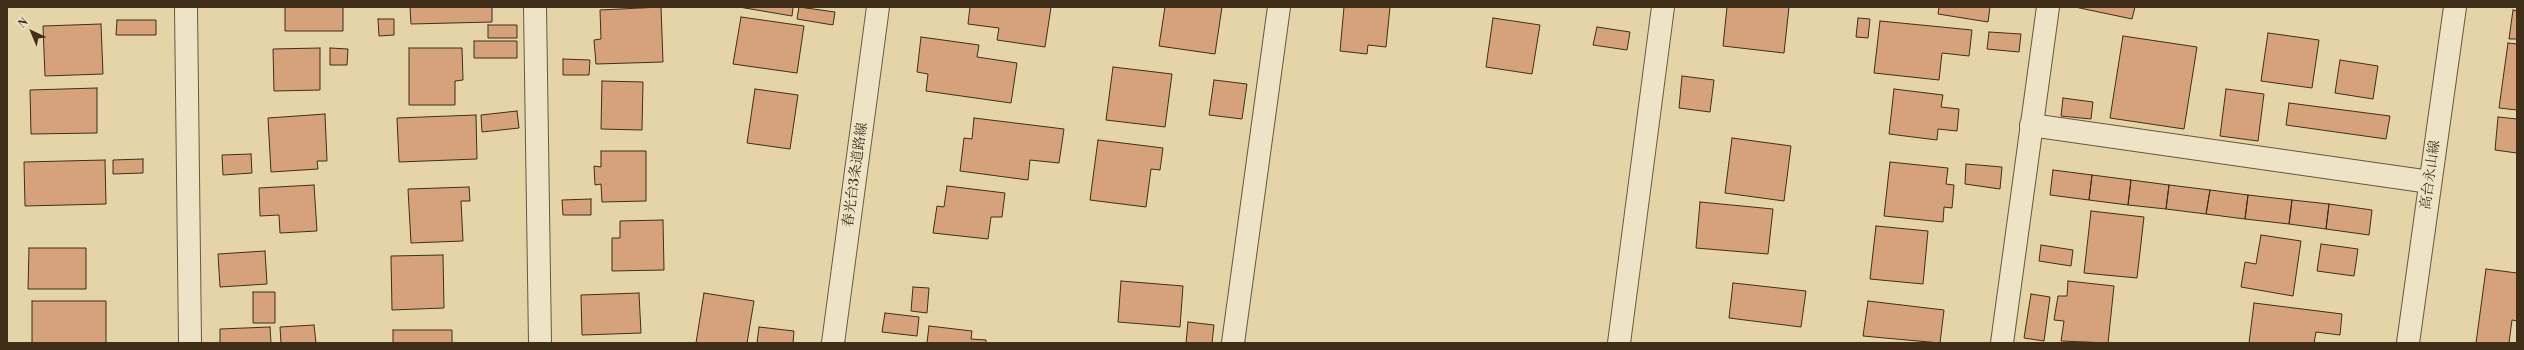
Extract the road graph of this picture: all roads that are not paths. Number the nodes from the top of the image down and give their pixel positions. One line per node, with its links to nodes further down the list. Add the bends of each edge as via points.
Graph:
1 (186, 7): 10 (street)
2 (535, 7): 11 (street)
3 (878, 7): 12 (street, 春光台3条道路線)
4 (1279, 7): 13 (street)
5 (1662, 7): 14 (street)
6 (2048, 7): 8 (street)
7 (2455, 7): 9 (street, 高台永山線)
8 (2032, 125): 9 (street); 15 (street)
9 (2430, 182): 16 (street, 高台永山線)
10 (190, 343)
11 (540, 343)
12 (833, 343)
13 (1233, 343)
14 (1619, 343)
15 (2002, 343)
16 (2408, 343)

